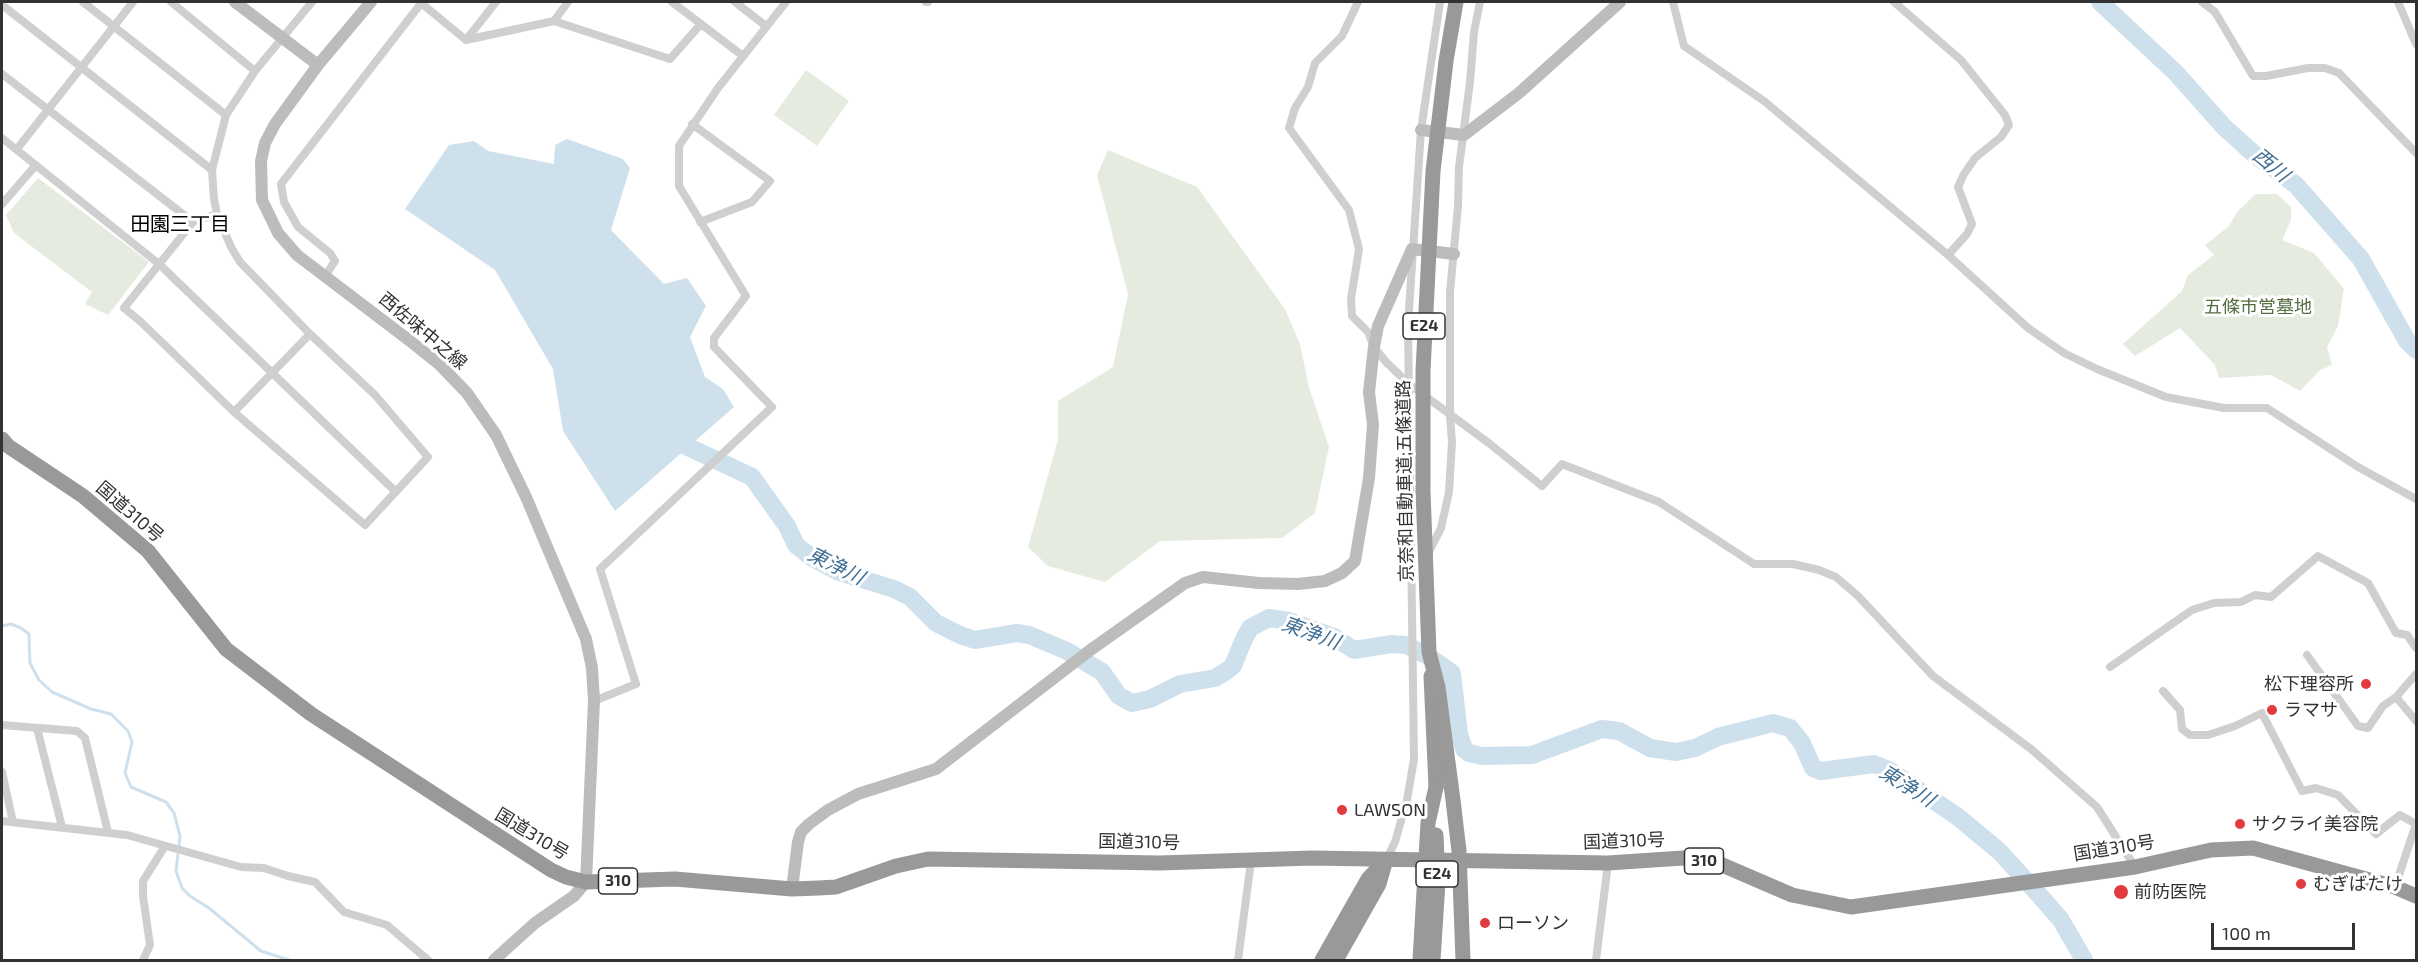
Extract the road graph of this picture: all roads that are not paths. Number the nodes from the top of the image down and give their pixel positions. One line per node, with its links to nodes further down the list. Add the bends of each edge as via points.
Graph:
1 (83, 2): 26 (street)
2 (133, 2): 26 (street)
3 (171, 2): 34 (street)
4 (235, 2): 28 (street)
5 (298, 2): 23 (street)
6 (371, 2): 32 (street, 西佐味中之線)
7 (422, 2): 29 (street); 54 (street, via 281,184 284,202 298,227 335,261)
8 (496, 2): 29 (street)
9 (568, 2): 24 (street)
10 (672, 2): 25 (street)
11 (735, 2): 27 (street)
12 (786, 2): 27 (street)
13 (1358, 2): 56 (street, via 1342,36 1315,63 1289,128 1349,210 1359,249 1352,316 1368,332)
14 (1440, 2): 39 (street)
15 (1456, 2): 66 (highway, 京奈和自動車道;五條道路 / E24, bridge, via 1433,171 1425,307 1422,491)
16 (1480, 2): 40 (street)
17 (1620, 2): 40 (street, via 1519,93)
18 (1673, 2): 52 (street, via 1684,46 1764,101)
19 (1894, 2): 52 (street, via 1961,60 2005,115 2008,125 1964,174 1958,187 1972,224)
20 (2202, 2): 43 (street, via 2215,12 2253,76 2308,68 2339,73)
21 (2398, 2): 30 (street)
22 (2, 5): 33 (street)
23 (309, 5): 28 (street)
24 (554, 21): 25 (street, via 670,59); 29 (street)
25 (701, 24): 31 (street)
26 (113, 26): 33 (street); 37 (street)
27 (766, 26): 31 (street)
28 (283, 39): 32 (street); 34 (street)
29 (466, 40)
30 (2416, 44)
31 (743, 56): 38 (street)
32 (318, 65): 54 (street, 西佐味中之線, via 275,124 265,143 260,174 262,200 278,233 297,255)
33 (81, 68): 36 (street); 45 (street)
34 (255, 71): 37 (street)
35 (2, 74): 36 (street)
36 (48, 111): 42 (street); 48 (street)
37 (226, 115): 45 (street)
38 (693, 124): 49 (street, via 678,146 679,186); 49 (street, via 770,181 752,202)
39 (1421, 130): 40 (street); 50 (street)
40 (1464, 135): 51 (street)
41 (2, 138): 42 (street)
42 (17, 149): 44 (street)
43 (2416, 153)
44 (36, 165): 46 (street); 53 (street)
45 (212, 170): 47 (street)
46 (2, 204)
47 (217, 214): 48 (street); 55 (street, via 240,262)
48 (193, 222): 53 (street)
49 (700, 222): 72 (street, via 746,296 714,338 714,347 772,407 600,569 636,684)
50 (1412, 249): 51 (street); 56 (street, via 1378,326); 58 (street)
51 (1454, 254): 60 (street, via 1449,320)
52 (1948, 255): 63 (street, via 2028,328 2064,353 2166,397 2224,408 2267,408)
53 (159, 264): 57 (street); 59 (street, via 124,308)
54 (326, 276): 72 (street, 西佐味中之線, via 439,364 467,393 496,435 586,639)
55 (310, 334): 57 (street); 62 (street, via 375,395 428,457)
56 (1374, 347): 58 (street); 90 (street, via 1369,392 1373,425 1369,478 1355,561 1325,581 1259,583 1203,577 1172,591 936,769 858,794 809,824 798,842)
57 (272, 372): 59 (street); 62 (street)
58 (1409, 384): 60 (street); 64 (street)
59 (234, 412): 62 (street, via 365,525)
60 (1450, 416): 64 (street, via 1447,507 1433,545); 87 (street, via 1542,486 1562,464 1659,502 1754,564 1793,564 1836,577 1934,676 2031,749 2097,807)
61 (2, 439): 88 (highway, 国道310号 / 310, via 83,496 148,550 226,649 311,714 551,870)
62 (396, 492)
63 (2416, 499)
64 (1413, 573): 84 (street, via 1414,759 1407,800)
65 (2416, 648): 68 (street, via 2407,635 2396,633 2368,583 2318,556 2271,597 2255,595 2241,602 2214,603 2192,610)
66 (1429, 652): 77 (highway, 京奈和自動車道;五條道路 / E24, bridge); 100 (highway, bridge, via 1438,687 1459,851)
67 (2307, 655): 71 (street, via 2358,726 2368,728 2383,706)
68 (2110, 668)
69 (2416, 674): 71 (street)
70 (2163, 691): 80 (street, via 2180,710 2182,729 2190,735 2208,735 2262,713 2302,791 2316,788 2338,795 2376,834 2400,815)
71 (2396, 697): 73 (street)
72 (594, 701): 88 (street, 西佐味中之線)
73 (2416, 721)
74 (2, 725): 75 (street)
75 (37, 728): 81 (street); 82 (street, via 77,731 85,738)
76 (2, 772): 79 (street)
77 (1436, 787): 98 (highway, bridge, via 1428,823); 99 (highway, 京奈和自動車道;五條道路 / E24, bridge)
78 (2, 820): 79 (street)
79 (13, 822): 81 (street)
80 (2416, 824): 89 (street)
81 (62, 827): 82 (street)
82 (108, 832): 83 (street)
83 (165, 846): 92 (street, via 144,881 150,945); 93 (street, via 315,882 344,912 387,925)
84 (1386, 860): 85 (highway, 国道310号 / 310); 86 (highway, 国道310号 / 310); 96 (highway, via 1368,879); 97 (highway, via 1379,884)
85 (1251, 861): 90 (highway, 国道310号 / 310, via 927,859 836,887); 95 (street)
86 (1608, 863): 87 (highway, 国道310号 / 310, via 1683,858 1720,864 1792,895 1851,907); 101 (street)
87 (2135, 867): 89 (highway, 国道310号 / 310, via 2211,850 2253,848)
88 (586, 882): 90 (highway, 国道310号 / 310, via 675,879); 94 (street)
89 (2396, 887): 91 (highway, 国道310号 / 310)
90 (792, 889)
91 (2416, 896)
92 (143, 960)
93 (428, 960)
94 (494, 960)
95 (1238, 960)
96 (1322, 960)
97 (1336, 960)
98 (1420, 960)
99 (1433, 960)
100 (1463, 960)
101 (1596, 960)

